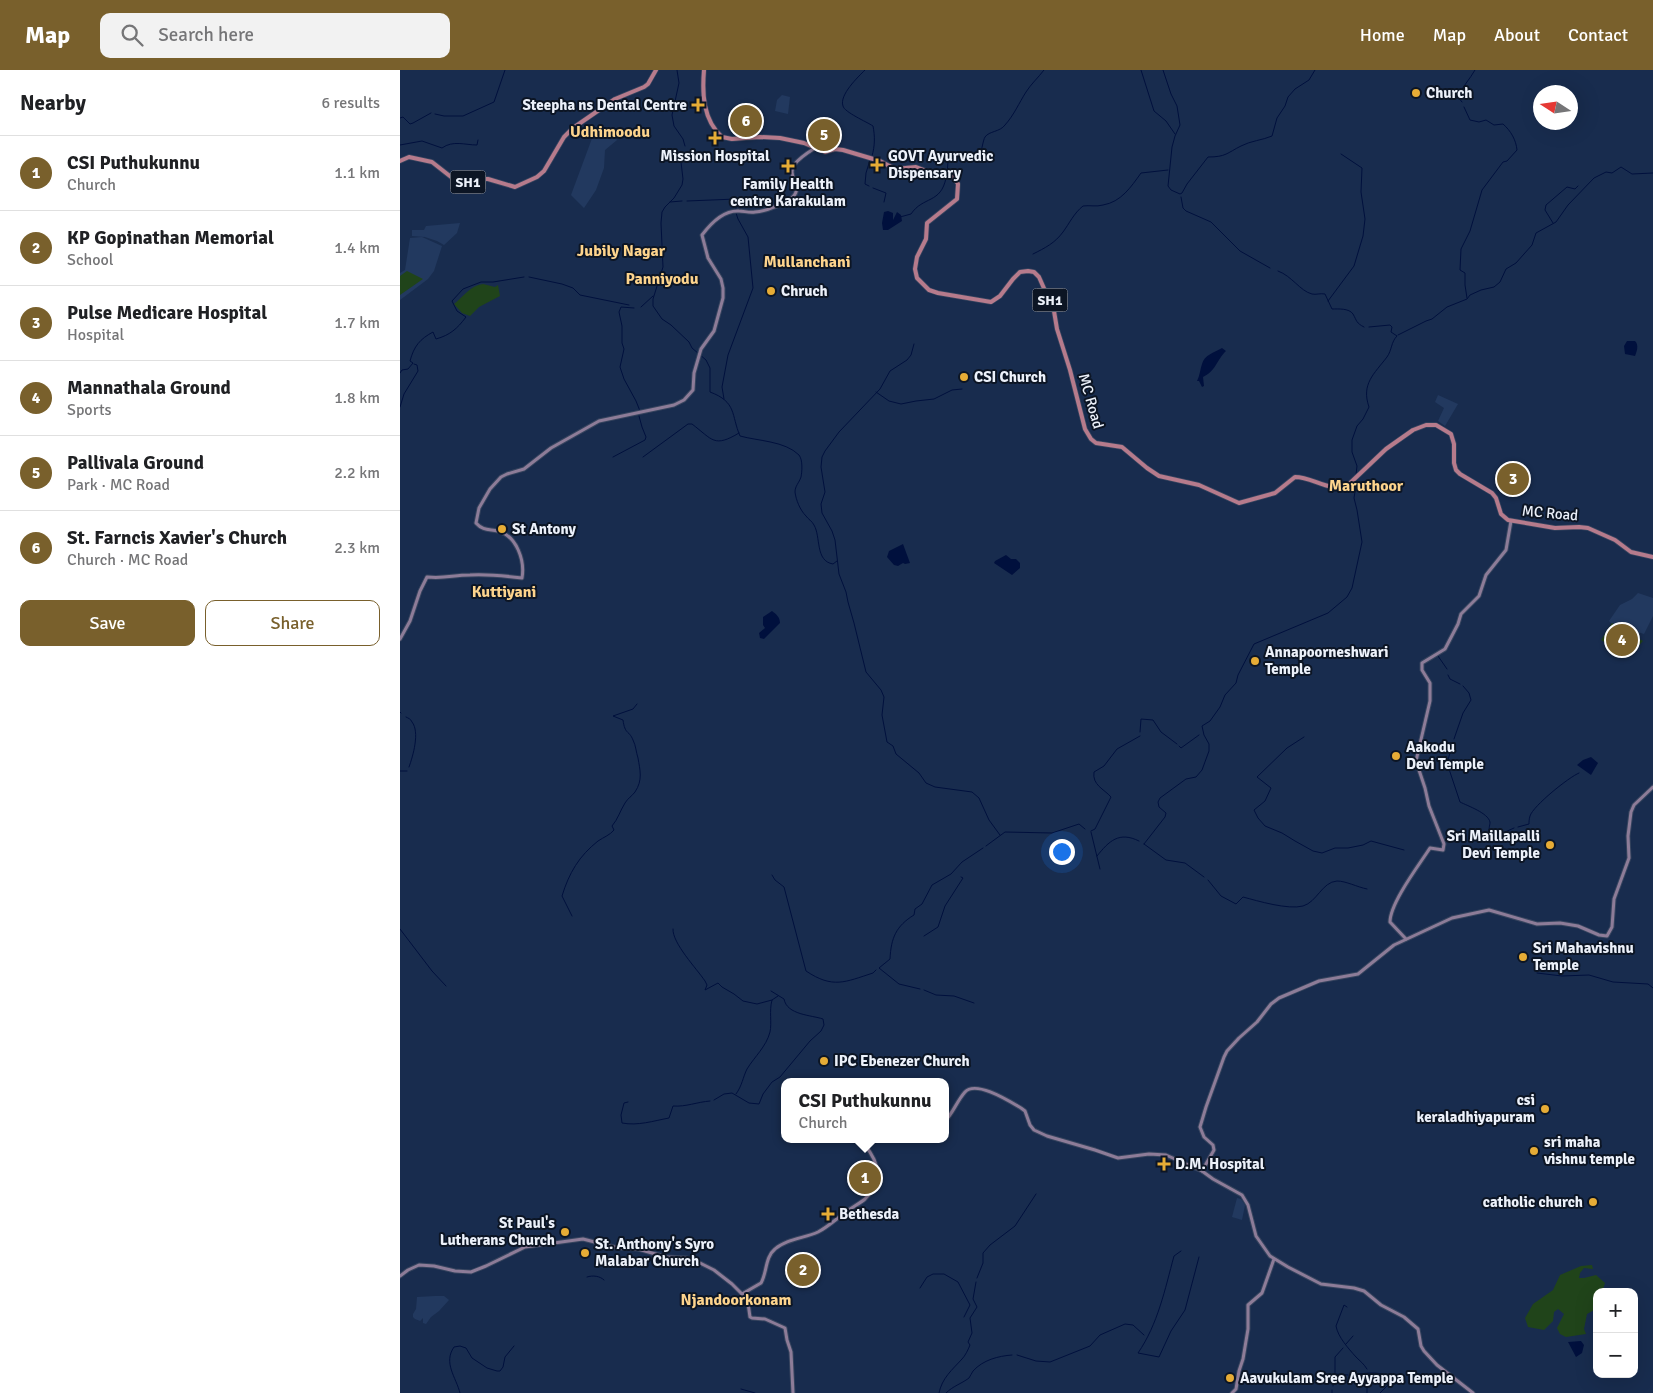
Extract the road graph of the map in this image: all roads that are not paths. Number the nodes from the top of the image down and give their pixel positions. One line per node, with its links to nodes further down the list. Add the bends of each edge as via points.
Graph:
1 (656, 70): 4 (main road, SH1, via 644,88 616,99 573,128 544,171 515,187 488,178 460,184 432,162 409,157)
2 (704, 70): 3 (main road, MC Road / SH1, via 703,102 721,136 732,139 780,138)
3 (814, 148): 5 (main road, MC Road / SH1, via 825,152 843,150 880,161 895,170 916,167 940,176 954,177 959,189 957,199 927,223 926,239 917,257 916,278 938,294 991,302 1020,272 1034,272 1054,310 1056,329 1086,429 1093,442 1122,447 1159,476 1198,485 1239,503 1275,493 1295,478 1344,486 1413,430 1426,424 1436,425 1452,436 1456,470 1492,493 1501,514); 7 (main road, via 793,166 792,176 798,188 793,198 762,211 723,214 702,235 708,258 721,279 723,298 714,331 700,353 693,390 674,405 599,421 551,448 524,469 507,474 495,483 479,508 476,523 508,536 520,553 524,568 522,578 473,574 445,579 427,577)
4 (400, 161)
5 (1511, 521): 6 (main road, MC Road, via 1555,528 1588,528 1615,540 1631,552); 9 (main road, via 1506,550 1486,575 1479,596 1461,614 1445,648 1422,664 1430,683 1430,701 1416,761 1444,844 1443,850 1429,849 1392,911 1390,922)
6 (1653, 557)
7 (400, 639)
8 (1653, 787): 9 (main road, via 1631,812 1629,858 1614,900 1612,926 1607,936 1578,926 1537,924 1485,910 1452,918)
9 (1406, 939): 12 (main road, via 1383,952 1358,974 1319,981 1279,998 1232,1046 1224,1057 1202,1116 1201,1130 1214,1150)
10 (949, 1116): 12 (main road, via 966,1090 981,1088 1021,1108 1034,1130 1047,1136 1118,1158 1161,1153)
11 (865, 1143): 15 (main road, via 877,1167 876,1184 872,1190 828,1226 778,1247 770,1255 760,1284)
12 (1202, 1171): 13 (main road, via 1244,1198 1256,1236)
13 (1274, 1259): 17 (main road, via 1262,1293 1248,1305 1243,1360 1236,1389); 18 (main road, via 1321,1284 1364,1291 1404,1317 1418,1329 1424,1351)
14 (400, 1276): 15 (main road, via 420,1265 471,1272 525,1247 583,1239 696,1261 723,1276)
15 (742, 1294): 16 (main road, via 748,1303 750,1317 765,1318 787,1330 792,1352)
16 (794, 1393)
17 (1232, 1393)
18 (1473, 1393)

